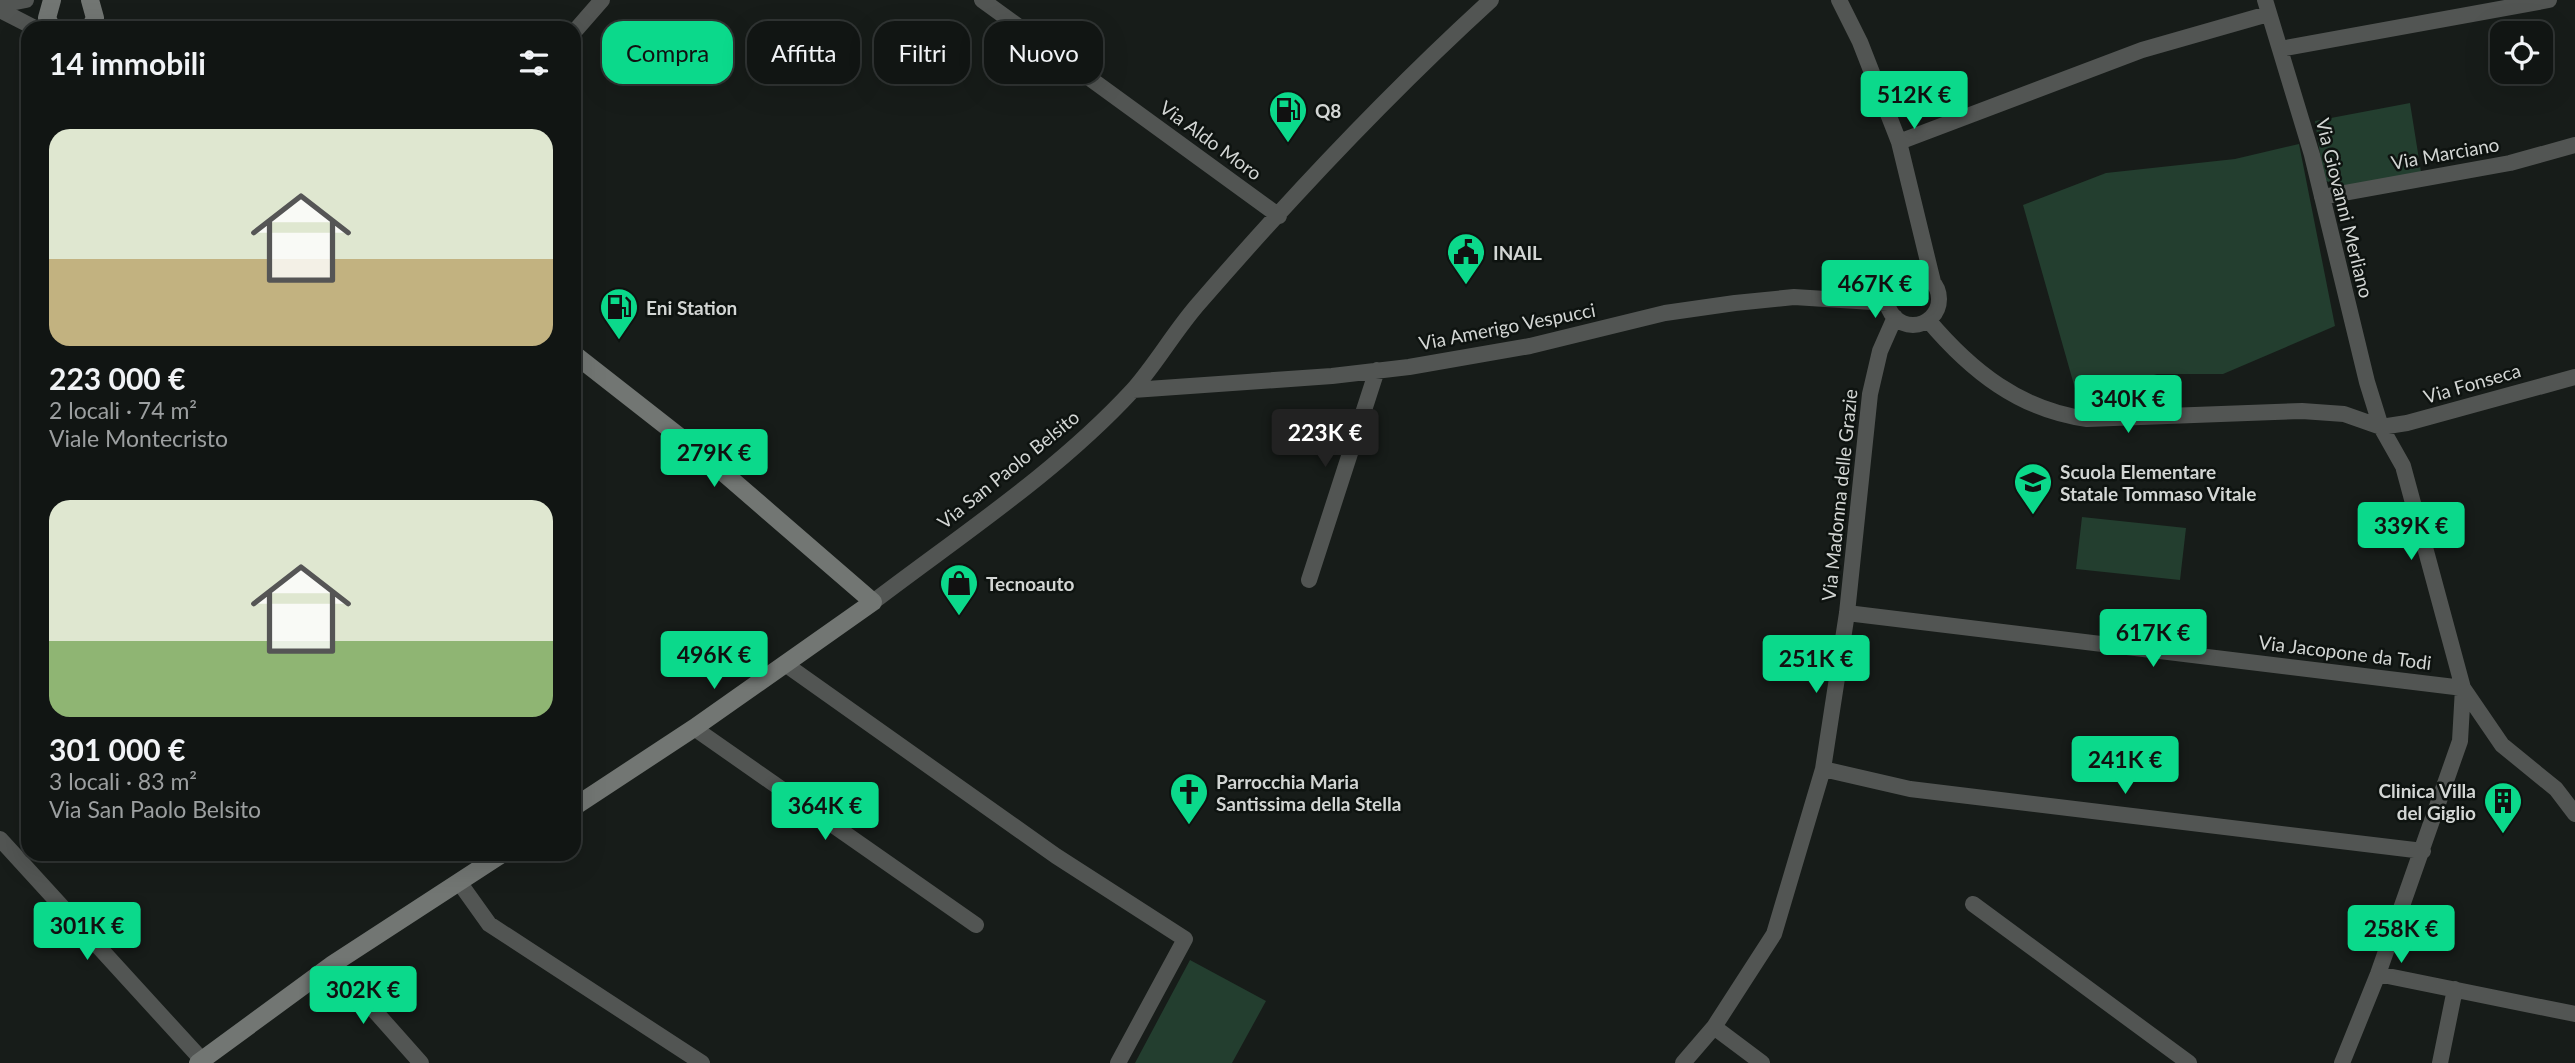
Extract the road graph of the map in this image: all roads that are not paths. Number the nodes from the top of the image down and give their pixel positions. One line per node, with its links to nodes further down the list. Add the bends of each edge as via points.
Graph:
1 (26, 0): 10 (street)
2 (602, 0): 14 (street)
3 (982, 0): 19 (street, Via Aldo Moro)
4 (1490, 0): 19 (street, Via San Paolo Belsito, via 1407,76)
5 (1839, 0): 16 (street)
6 (2549, 0): 15 (street)
7 (49, 3): 12 (main road)
8 (93, 5): 13 (main road)
9 (2267, 7): 15 (street, Via Giovanni Merliano); 16 (street)
10 (0, 8): 11 (street)
11 (23, 21)
12 (50, 21)
13 (103, 21)
14 (581, 24)
15 (2280, 49): 18 (street, Via Giovanni Merliano)
16 (1899, 142): 20 (street)
17 (2575, 145): 18 (street, Via Marciano, via 2510,163)
18 (2322, 197): 27 (street, Via Giovanni Merliano)
19 (1279, 216): 26 (street, Via San Paolo Belsito, via 1198,304)
20 (1933, 282): 21 (street, via 1919,274 1902,276 1890,287); 22 (street, via 1939,300)
21 (1891, 310): 22 (street, via 1913,325); 24 (street, Via Amerigo Vespucci, via 1794,297 1735,303 1665,313 1530,346); 30 (street, Via Madonna delle Grazie, via 1870,394)
22 (1928, 320): 27 (street, via 1955,353 1992,382 2031,405 2060,415 2087,419 2302,411 2344,414)
23 (581, 359): 29 (main road, via 704,455)
24 (1377, 370): 26 (street, Via Amerigo Vespucci); 28 (street)
25 (2575, 377): 27 (street, Via Fonseca)
26 (1133, 390): 29 (street, Via San Paolo Belsito, via 1055,463)
27 (2381, 427): 32 (street, Via Giovanni Merliano, via 2403,466)
28 (1309, 580)
29 (873, 602): 31 (main road, Via San Paolo Belsito)
30 (1847, 613): 32 (street, Via Jacopone da Todi); 34 (street, Via Madonna delle Grazie)
31 (785, 664): 33 (main road, Via San Paolo Belsito); 53 (street, via 1056,856 1185,939)
32 (2463, 688): 35 (street, via 2502,745); 40 (street, via 2460,741)
33 (694, 728): 37 (main road, Via San Paolo Belsito); 44 (street)
34 (1823, 769): 40 (street, via 1910,789); 49 (street, Via Madonna delle Grazie, via 1774,934)
35 (2556, 789): 36 (street); 38 (street)
36 (2575, 792)
37 (581, 802)
38 (2575, 814)
39 (0, 839): 50 (street)
40 (2423, 851): 46 (street)
41 (491, 861): 42 (main road)
42 (459, 882): 45 (main road); 52 (street, via 489,924)
43 (1973, 904): 56 (street)
44 (976, 925)
45 (333, 964): 50 (main road); 51 (street)
46 (2378, 974): 47 (street); 57 (street)
47 (2455, 989): 48 (street); 58 (street)
48 (2575, 1014)
49 (1714, 1027): 54 (street, Via Madonna delle Grazie); 55 (street)
50 (201, 1062)
51 (421, 1063)
52 (702, 1063)
53 (1118, 1063)
54 (1683, 1063)
55 (1762, 1063)
56 (2189, 1063)
57 (2342, 1063)
58 (2440, 1063)

